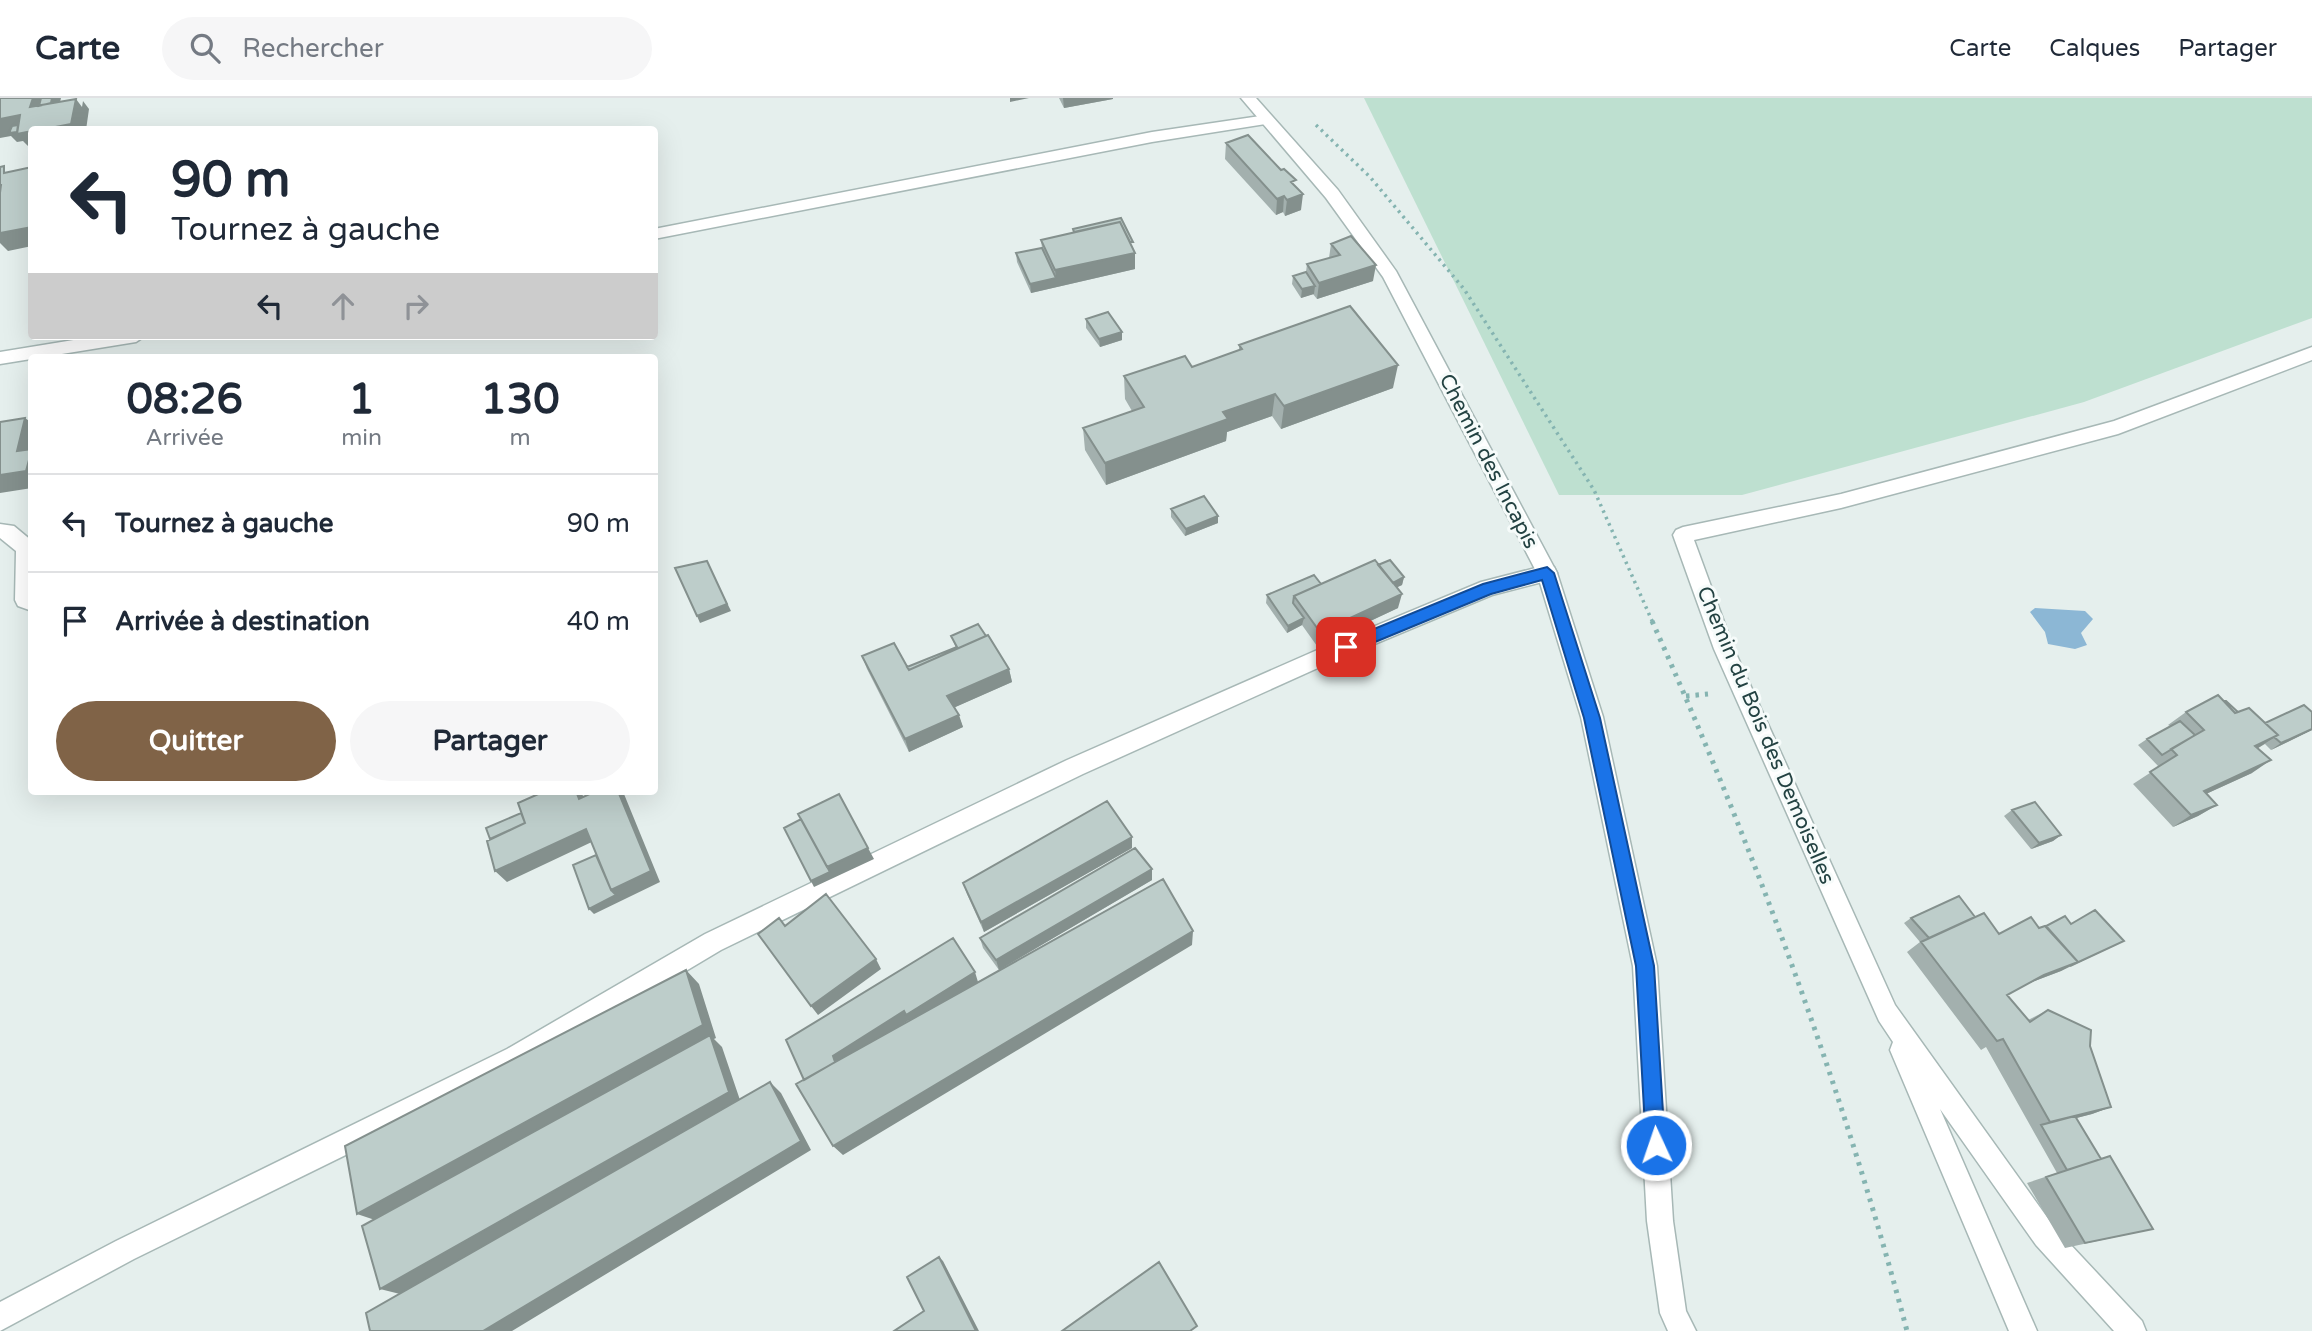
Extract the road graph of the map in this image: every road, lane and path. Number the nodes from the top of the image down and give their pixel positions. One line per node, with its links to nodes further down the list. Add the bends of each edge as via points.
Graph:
1 (1248, 98): 2 (street, Chemin des Incapis)
2 (1267, 120): 4 (street, via 1152,137); 9 (street, Chemin des Incapis, via 1332,194 1390,275)
3 (1315, 124): 14 (path, via 1370,177 1464,289 1594,491 1710,750 1816,1030 1873,1202)
4 (658, 233)
5 (111, 340): 7 (street)
6 (2312, 353): 11 (street, Chemin du Bois des Demoiselles, via 2118,427 1841,501 1683,535 1724,649)
7 (0, 358)
8 (0, 531): 10 (street, via 7,531 26,548)
9 (1547, 573): 12 (street, via 1488,588 1075,767 713,942 516,1059 125,1250); 13 (street, Chemin des Incapis, via 1592,718 1645,966 1660,1221 1673,1313)
10 (28, 601)
11 (1886, 1013): 15 (street); 16 (street, Chemin du Bois des Demoiselles, via 2045,1236)
12 (0, 1317)
13 (1682, 1331)
14 (1907, 1331)
15 (2023, 1331)
16 (2132, 1331)

